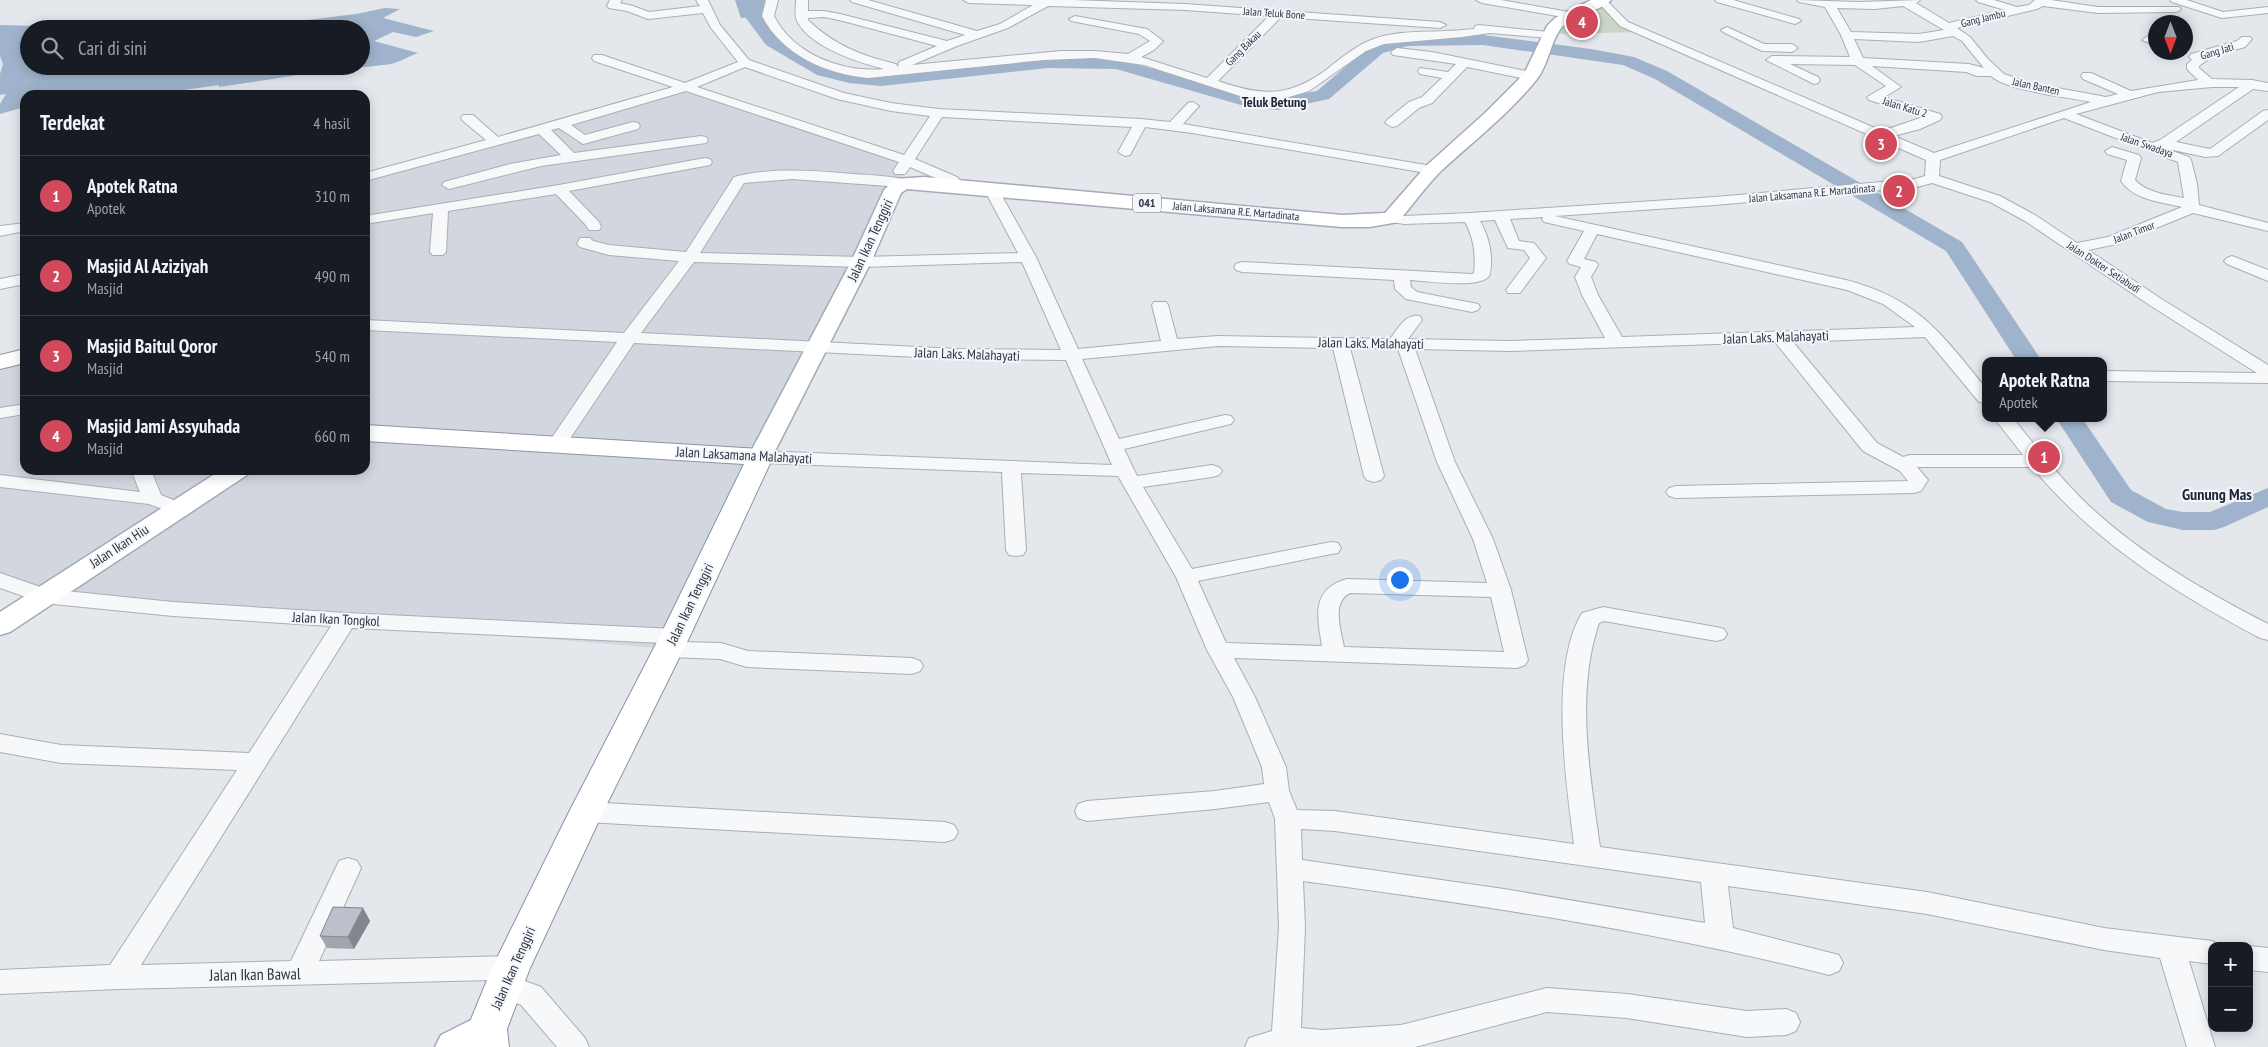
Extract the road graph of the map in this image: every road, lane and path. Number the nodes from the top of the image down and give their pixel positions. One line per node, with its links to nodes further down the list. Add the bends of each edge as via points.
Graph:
1 (616, 0): 17 (street, via 613,6 648,16)
2 (772, 0): 62 (street, via 768,16 778,33 801,51 843,71 868,74)
3 (802, 0): 29 (street)
4 (856, 0): 42 (street)
5 (969, 0): 11 (street, Jalan Teluk Bone)
6 (1482, 0): 31 (street)
7 (1721, 0): 28 (street)
8 (1803, 0): 19 (street)
9 (1982, 0): 25 (street)
10 (2152, 0): 20 (street)
11 (1048, 1): 15 (street, Jalan Teluk Bone); 37 (street)
12 (1602, 1): 31 (main road); 87 (street, via 1624,24)
13 (1910, 1): 24 (street); 40 (street, Jalan Banten)
14 (2042, 1): 20 (street, via 2106,10); 25 (street, Gang Jambu, via 2036,6)
15 (1092, 2): 16 (street, Jalan Teluk Bone); 54 (street, via 1075,20 1143,31 1157,40)
16 (1116, 2): 23 (street, Jalan Teluk Bone)
17 (704, 4): 58 (street, via 715,26)
18 (1213, 4): 23 (street, Jalan Teluk Bone); 27 (street, Jalan Teluk Bone)
19 (1829, 4): 24 (street); 43 (street)
20 (2175, 5): 26 (street, via 2222,15); 34 (street, via 2198,17)
21 (1789, 6): 28 (street)
22 (1344, 7): 32 (street)
23 (1199, 8): 35 (street)
24 (1872, 9): 44 (street)
25 (2018, 10): 40 (street, Gang Jambu)
26 (2268, 10)
27 (1278, 14): 30 (street, Jalan Teluk Bone); 70 (street, Gang Bakau)
28 (1770, 14): 33 (street); 36 (street)
29 (801, 15): 48 (street, via 840,16); 62 (street, via 812,32 830,46)
30 (1317, 16): 32 (street, Jalan Teluk Bone); 41 (street)
31 (1569, 16): 47 (main road, via 1560,21)
32 (1336, 18): 38 (street, Jalan Teluk Bone)
33 (1755, 20)
34 (2218, 20)
35 (1191, 21)
36 (1795, 21)
37 (1004, 26): 42 (street); 59 (street, via 1004,32)
38 (1490, 29): 47 (street, Jalan Teluk Bone); 70 (street, via 1464,34 1394,38 1375,43 1358,51 1316,82 1280,96)
39 (1727, 30): 49 (street)
40 (1952, 30): 45 (street, Gang Jambu); 64 (street, Jalan Banten, via 1969,42)
41 (1311, 32)
42 (977, 35): 48 (street)
43 (1847, 35): 44 (street, Gang Jambu); 56 (street, via 1847,47)
44 (1894, 37): 45 (street, Gang Jambu); 60 (street)
45 (1930, 37): 61 (street)
46 (2246, 39): 52 (street, Gang Jati, via 2241,44)
47 (1547, 42): 66 (main road)
48 (947, 45): 62 (street)
49 (1762, 47): 50 (street); 55 (street)
50 (1805, 48)
51 (1398, 52): 57 (street)
52 (2195, 57): 69 (street, Gang Jati, via 2201,60 2193,64 2193,69)
53 (598, 58): 72 (street)
54 (1130, 58): 59 (street, via 1097,54 1056,55); 70 (street)
55 (1772, 60): 56 (street); 68 (street)
56 (1858, 61): 60 (street); 87 (street, Jalan Katu 2, via 1895,87 1873,97 1936,117)
57 (1465, 62): 65 (street); 66 (street)
58 (745, 63): 72 (street); 77 (street, via 841,96)
59 (971, 63): 62 (street)
60 (1908, 63): 61 (street)
61 (1942, 65): 64 (street)
62 (898, 69)
63 (1424, 71): 65 (street)
64 (1994, 72): 75 (street, Jalan Banten, via 2018,84)
65 (1452, 76): 82 (street, via 1425,102 1414,105)
66 (1531, 76): 98 (main road)
67 (2087, 76): 74 (street)
68 (1814, 80)
69 (2208, 82): 71 (street, Jalan Banten); 74 (street, Jalan Banten)
70 (1209, 83)
71 (2252, 84): 73 (street, Jalan Banten); 90 (street)
72 (686, 87): 83 (street); 96 (street)
73 (2268, 87)
74 (2128, 94): 75 (street, Jalan Banten)
75 (2103, 100): 78 (street, Jalan Banten)
76 (1193, 106): 85 (street)
77 (938, 113): 81 (street); 96 (street)
78 (2064, 114): 91 (street, Jalan Swadaya); 95 (street, Jalan Banten)
79 (2268, 114): 90 (street, via 2213,152)
80 (468, 118): 89 (street)
81 (1141, 122): 85 (street); 93 (street)
82 (1392, 123)
83 (561, 124): 84 (street, via 583,140); 86 (street)
84 (633, 126)
85 (1172, 127): 98 (street)
86 (542, 128): 89 (street); 94 (street)
87 (1882, 135): 95 (street)
88 (701, 140): 94 (street)
89 (495, 142): 99 (street)
90 (2165, 143): 91 (street)
91 (2151, 148): 106 (street, Jalan Swadaya, via 2184,160)
92 (2112, 151): 106 (street, via 2134,158 2128,181 2133,187)
93 (1125, 152)
94 (572, 158): 102 (street)
95 (1933, 158): 100 (street)
96 (906, 160): 101 (street, via 897,176); 103 (street, via 952,180)
97 (705, 162): 104 (street)
98 (1432, 170): 111 (main road)
99 (370, 176)
100 (1932, 178): 108 (street, Jalan Laksamana R.E. Martadinata, via 1920,183 1836,191 1749,205); 119 (street, Jalan Dokter Setiabudi, via 2006,204)
101 (902, 183): 103 (main road, Jalan Laksamana R.E. Martadinata / 041); 121 (street, via 826,177 743,178 735,184); 124 (main road, Jalan Ikan Tenggiri, via 893,190)
102 (449, 185)
103 (958, 186): 105 (main road, Jalan Laksamana R.E. Martadinata / 041)
104 (559, 189): 107 (street); 113 (street)
105 (991, 189): 111 (main road, Jalan Laksamana R.E. Martadinata / 041, via 1342,221); 122 (street)
106 (2191, 206): 114 (street); 119 (street, Jalan Timor, via 2112,240)
107 (441, 208): 112 (street); 120 (street)
108 (1527, 213): 109 (street, Jalan Laksamana R.E. Martadinata); 116 (street)
109 (1501, 215): 110 (street, Jalan Laksamana R.E. Martadinata); 130 (street, via 1513,245 1529,246 1538,258)
110 (1470, 217): 111 (street, Jalan Laksamana R.E. Martadinata); 126 (street, via 1483,245 1482,275 1475,279)
111 (1391, 218)
112 (370, 219)
113 (594, 227)
114 (2268, 227)
115 (20, 228): 117 (street)
116 (1593, 228): 135 (street, via 1863,290 1900,307); 139 (street, via 1576,261 1590,264 1583,277)
117 (0, 231)
118 (585, 241): 121 (street, via 585,244 609,250)
119 (2075, 248): 146 (street, Jalan Dokter Setiabudi)
120 (438, 252)
121 (690, 257): 124 (street); 137 (street)
122 (1028, 257): 124 (street); 143 (street)
123 (2232, 261): 127 (street)
124 (861, 262): 142 (main road, Jalan Ikan Tenggiri)
125 (1242, 267): 126 (street)
126 (1402, 275): 132 (street, via 1403,289 1412,296)
127 (2268, 276)
128 (20, 280): 129 (street)
129 (0, 284)
130 (1514, 290)
131 (1160, 305): 140 (street)
132 (1472, 307)
133 (1414, 320): 141 (street)
134 (370, 325): 137 (street, Jalan Laks. Malahayati)
135 (1928, 332): 136 (street, Jalan Laks. Malahayati); 147 (street)
136 (1780, 337): 139 (street, Jalan Laks. Malahayati); 169 (street, via 1870,447 1915,474 1918,480 1914,487)
137 (628, 338): 142 (street, Jalan Laks. Malahayati); 157 (street)
138 (1340, 342): 140 (street, Jalan Laks. Malahayati); 141 (street, Jalan Laks. Malahayati); 166 (street)
139 (1616, 342): 141 (street, Jalan Laks. Malahayati, via 1510,346)
140 (1170, 343): 143 (street, Jalan Laks. Malahayati)
141 (1400, 344): 175 (street, via 1446,462 1483,539)
142 (816, 346): 143 (street, Jalan Laks. Malahayati, via 998,356); 159 (main road, Jalan Ikan Tenggiri)
143 (1072, 355): 158 (street)
144 (20, 357): 145 (highway)
145 (0, 362)
146 (2268, 372)
147 (1966, 374): 148 (street); 151 (street)
148 (1982, 375)
149 (2107, 376): 150 (street)
150 (2268, 378)
151 (1982, 394)
152 (20, 410): 153 (street)
153 (0, 413)
154 (1225, 420): 158 (street)
155 (2006, 422): 161 (street)
156 (370, 433): 157 (highway, Jalan Laksamana Malahayati)
157 (556, 445): 159 (highway, Jalan Laksamana Malahayati)
158 (1112, 446): 167 (street)
159 (760, 457): 162 (street, Jalan Laksamana Malahayati); 181 (highway, Jalan Ikan Tenggiri)
160 (1910, 461): 161 (street)
161 (2039, 461): 179 (street, via 2092,518 2165,575)
162 (1011, 466): 167 (street, Jalan Laksamana Malahayati); 172 (street)
163 (1212, 471): 167 (street, Jalan Laksamana Malahayati, via 1186,476)
164 (144, 475): 170 (street)
165 (227, 475): 170 (main road, Jalan Ikan Hiu)
166 (1374, 476)
167 (1127, 477): 173 (street)
168 (0, 481): 170 (street)
169 (1676, 492)
170 (164, 504): 176 (main road, Jalan Ikan Hiu)
171 (1332, 548): 173 (street)
172 (1016, 550)
173 (1186, 577): 182 (street)
174 (0, 580): 176 (street, Jalan Ikan Tongkol)
175 (1500, 590): 183 (street, via 1339,588 1331,596 1328,606); 183 (street, via 1517,660)
176 (43, 596): 177 (street, Jalan Ikan Tongkol, via 173,609); 178 (main road, Jalan Ikan Hiu)
177 (346, 620): 181 (street, Jalan Ikan Tongkol); 186 (street)
178 (0, 625)
179 (2268, 633)
180 (1716, 634): 192 (street, via 1603,614 1590,618 1578,661 1576,739)
181 (672, 642): 184 (street, Jalan Ikan Tongkol, via 747,659); 189 (highway, Jalan Ikan Tenggiri)
182 (1218, 650): 183 (street); 187 (street, via 1259,730 1274,767)
183 (1334, 652)
184 (912, 666)
185 (0, 743): 186 (street, via 61,754)
186 (254, 762): 204 (street)
187 (1277, 791): 188 (street); 190 (street)
188 (1087, 811)
189 (586, 812): 191 (street); 203 (highway, Jalan Ikan Tenggiri)
190 (1288, 820): 192 (street, via 1336,821); 194 (street)
191 (945, 832)
192 (1588, 855): 195 (street)
193 (348, 868): 202 (street)
194 (1290, 869): 196 (street, via 1445,889); 207 (street, via 1292,927)
195 (1713, 872): 196 (street); 197 (street, via 1927,902 2104,939)
196 (1720, 937): 201 (street)
197 (2171, 948): 198 (street); 211 (street)
198 (2208, 953)
199 (2253, 958): 200 (street)
200 (2268, 960)
201 (1829, 963)
202 (299, 973): 203 (street, Jalan Ikan Bawal); 204 (street, Jalan Ikan Bawal)
203 (508, 976): 208 (highway, Jalan Ikan Tenggiri); 209 (street, via 531,996)
204 (118, 977): 205 (street, Jalan Ikan Bawal)
205 (0, 982)
206 (1786, 1022): 207 (street, via 1747,1024 1627,1006 1547,1000 1401,1038 1322,1043)
207 (1286, 1040): 210 (street)
208 (477, 1041)
209 (575, 1047)
210 (1259, 1047)
211 (2201, 1047)

